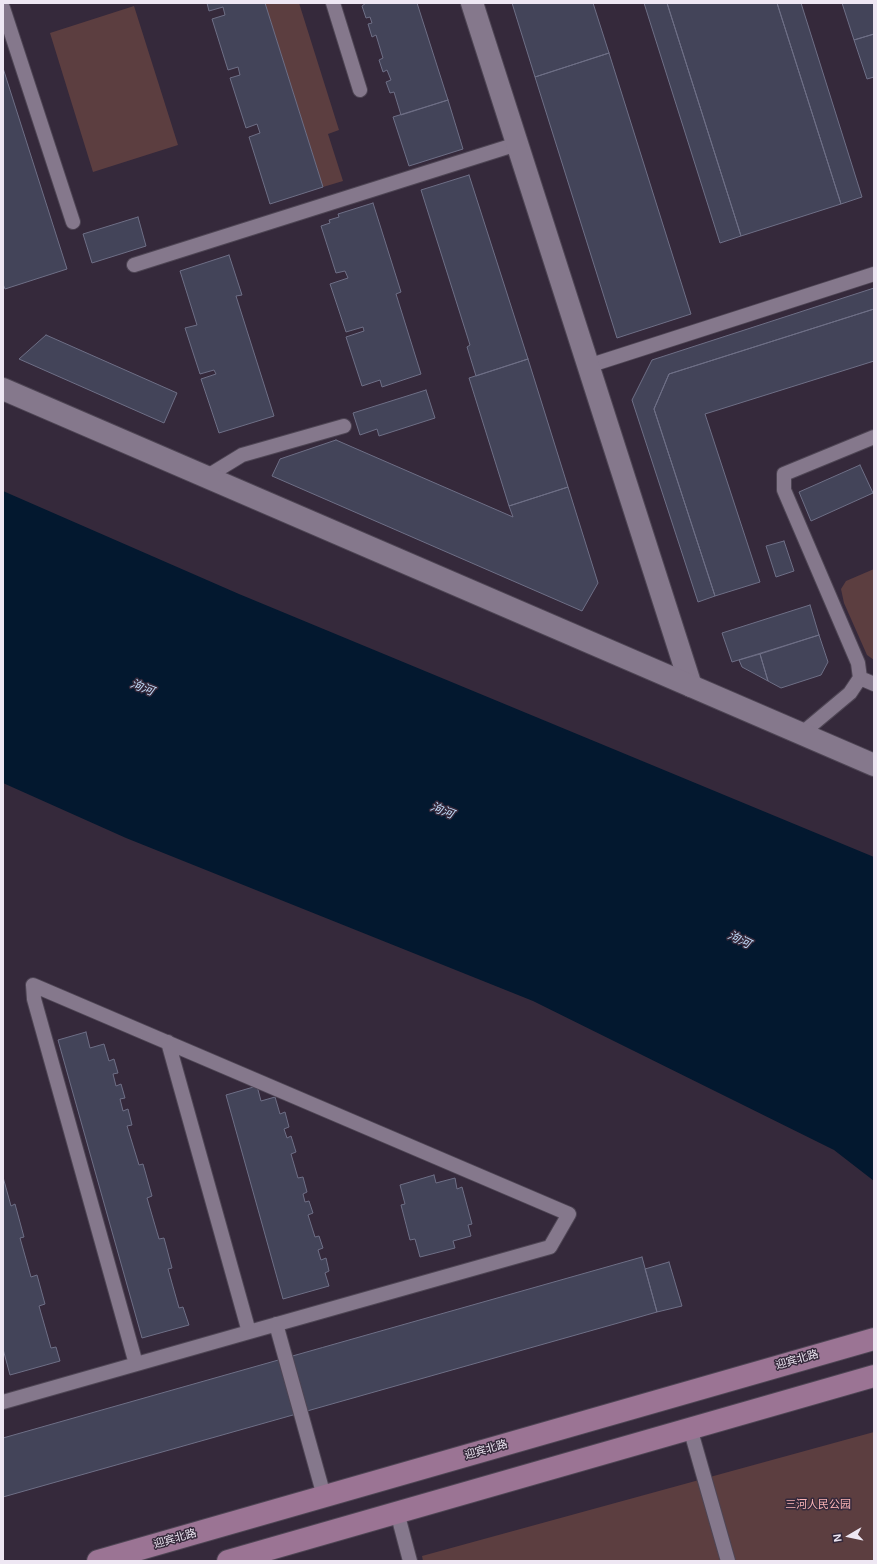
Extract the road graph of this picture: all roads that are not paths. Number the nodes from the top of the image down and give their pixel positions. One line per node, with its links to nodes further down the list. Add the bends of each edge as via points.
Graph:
1 (15, 3): 4 (lane)
2 (333, 3): 6 (lane)
3 (472, 3): 7 (street)
4 (3, 4)
5 (3, 8): 8 (lane)
6 (360, 90)
7 (517, 144): 9 (lane); 11 (street)
8 (73, 222)
9 (134, 265)
10 (874, 274): 11 (lane)
11 (588, 366): 18 (street)
12 (4, 386): 15 (street)
13 (344, 426): 15 (lane, via 242,455)
14 (874, 437): 16 (lane, via 784,474 784,490 858,663)
15 (206, 477): 18 (street)
16 (860, 678): 17 (lane); 19 (lane, via 850,692)
17 (874, 684)
18 (691, 686): 19 (street)
19 (801, 734): 20 (street)
20 (874, 765)
21 (168, 1042): 22 (lane, via 569,1214 550,1247); 23 (lane); 25 (lane, via 33,985 34,999)
22 (276, 1324): 23 (lane); 29 (lane)
23 (249, 1332): 25 (lane)
24 (874, 1338): 29 (main road, 迎宾北路)
25 (136, 1364): 27 (lane)
26 (874, 1376): 28 (main road)
27 (3, 1402)
28 (690, 1428): 30 (main road); 34 (lane)
29 (324, 1496): 31 (main road, 迎宾北路)
30 (397, 1512): 32 (main road); 33 (lane)
31 (98, 1561)
32 (228, 1561)
33 (410, 1561)
34 (728, 1561)

